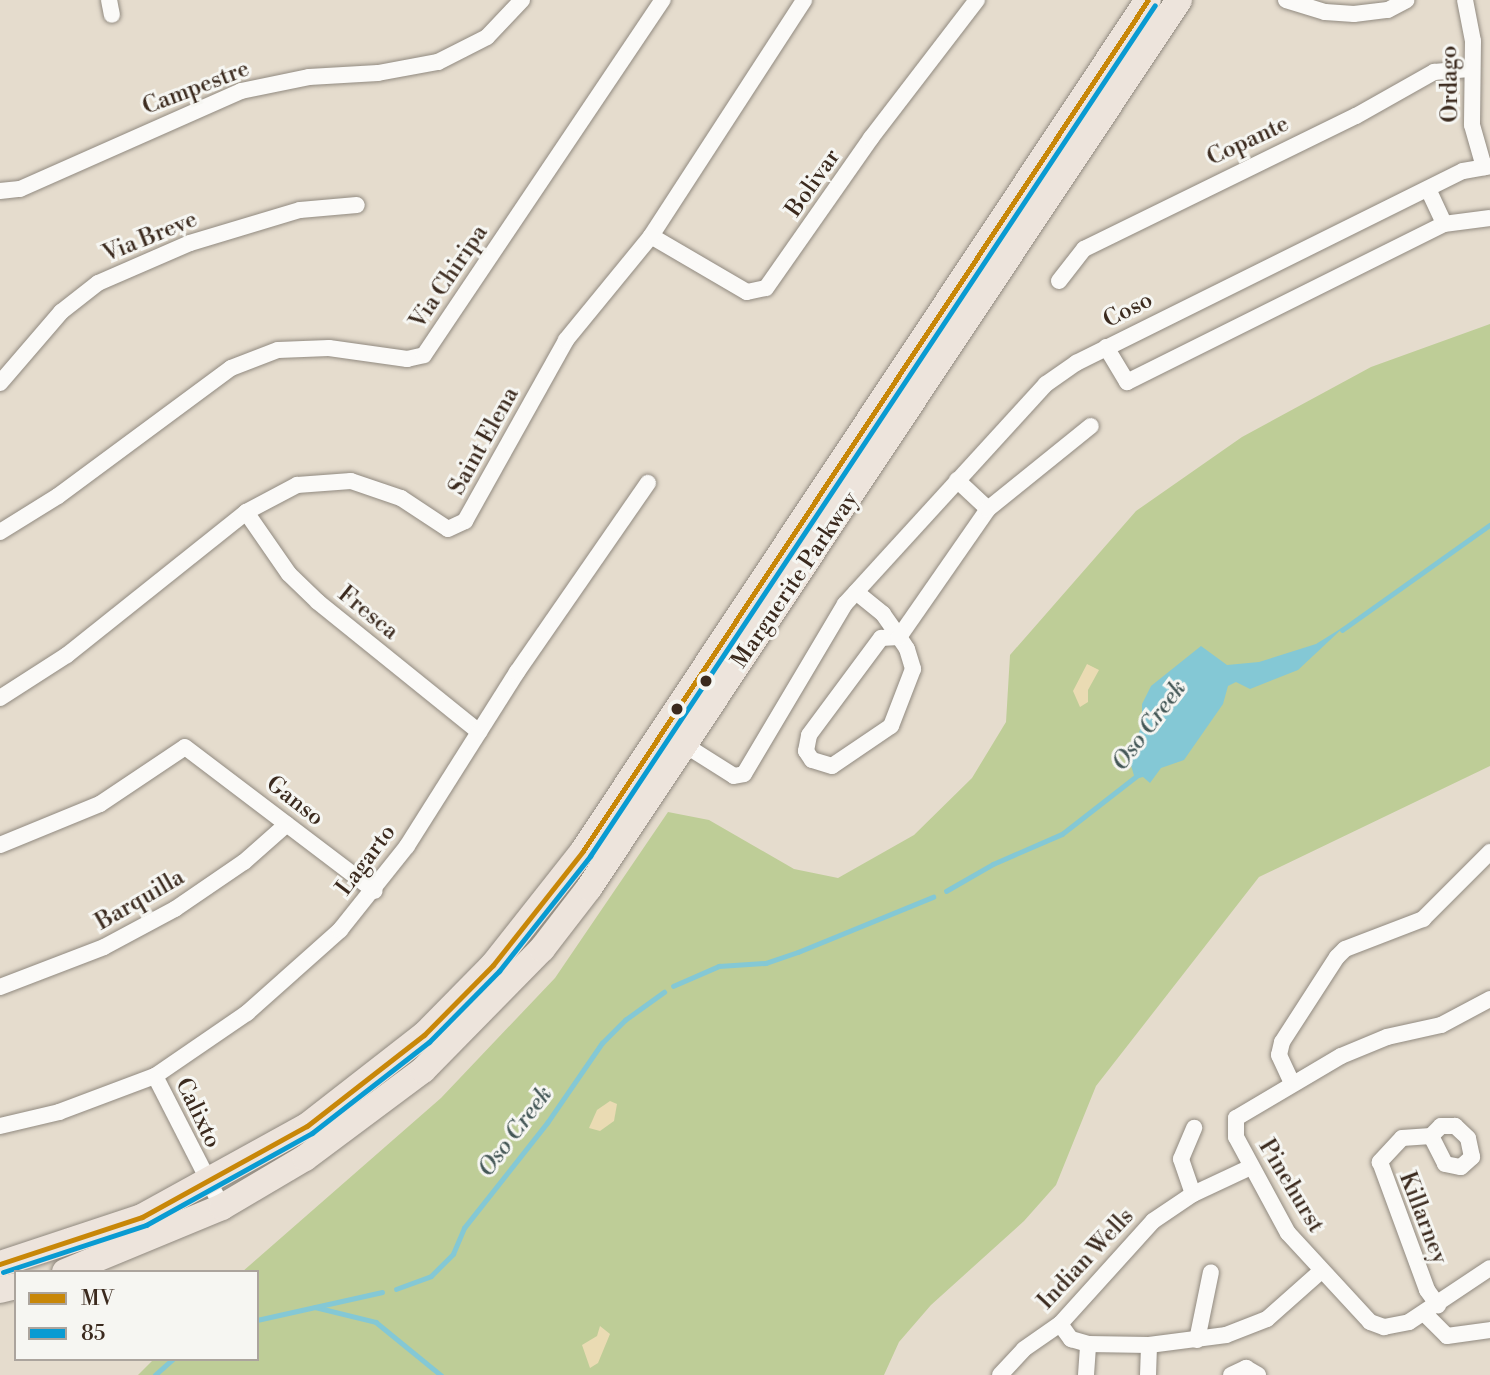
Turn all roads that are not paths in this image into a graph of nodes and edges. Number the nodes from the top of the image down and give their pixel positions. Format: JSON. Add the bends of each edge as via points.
{"nodes":[{"id":1,"x":522,"y":0,"type":"edge"},
{"id":2,"x":663,"y":0,"type":"edge"},
{"id":3,"x":804,"y":0,"type":"edge"},
{"id":4,"x":977,"y":0,"type":"edge"},
{"id":5,"x":1148,"y":0,"type":"edge"},
{"id":6,"x":1179,"y":0,"type":"edge"},
{"id":7,"x":1286,"y":0,"type":"edge"},
{"id":8,"x":1407,"y":0,"type":"edge"},
{"id":9,"x":1465,"y":0,"type":"edge"},
{"id":10,"x":1326,"y":6,"type":"edge"},
{"id":11,"x":1472,"y":69,"type":"junction"},
{"id":12,"x":1487,"y":166,"type":"edge"},
{"id":13,"x":1428,"y":189,"type":"junction"},
{"id":14,"x":0,"y":191,"type":"edge"},
{"id":15,"x":357,"y":205,"type":"dead end"},
{"id":16,"x":1490,"y":218,"type":"edge"},
{"id":17,"x":1444,"y":224,"type":"junction"},
{"id":18,"x":651,"y":236,"type":"junction"},
{"id":19,"x":1059,"y":281,"type":"dead end"},
{"id":20,"x":1106,"y":347,"type":"junction"},
{"id":21,"x":0,"y":383,"type":"edge"},
{"id":22,"x":1091,"y":426,"type":"dead end"},
{"id":23,"x":957,"y":480,"type":"junction"},
{"id":24,"x":648,"y":483,"type":"dead end"},
{"id":25,"x":988,"y":509,"type":"junction"},
{"id":26,"x":246,"y":512,"type":"junction"},
{"id":27,"x":0,"y":532,"type":"edge"},
{"id":28,"x":856,"y":592,"type":"junction"},
{"id":29,"x":899,"y":637,"type":"junction"},
{"id":30,"x":0,"y":698,"type":"edge"},
{"id":31,"x":480,"y":732,"type":"junction"},
{"id":32,"x":674,"y":738,"type":"junction"},
{"id":33,"x":287,"y":824,"type":"junction"},
{"id":34,"x":0,"y":845,"type":"edge"},
{"id":35,"x":1490,"y":852,"type":"edge"},
{"id":36,"x":376,"y":891,"type":"junction"},
{"id":37,"x":0,"y":987,"type":"edge"},
{"id":38,"x":1490,"y":999,"type":"edge"},
{"id":39,"x":155,"y":1076,"type":"junction"},
{"id":40,"x":1292,"y":1083,"type":"junction"},
{"id":41,"x":0,"y":1126,"type":"edge"},
{"id":42,"x":1194,"y":1128,"type":"dead end"},
{"id":43,"x":1431,"y":1136,"type":"dead end"},
{"id":44,"x":1251,"y":1167,"type":"junction"},
{"id":45,"x":208,"y":1182,"type":"junction"},
{"id":46,"x":1193,"y":1194,"type":"junction"},
{"id":47,"x":222,"y":1207,"type":"junction"},
{"id":48,"x":0,"y":1264,"type":"edge"},
{"id":49,"x":1490,"y":1268,"type":"edge"},
{"id":50,"x":70,"y":1270,"type":"edge"},
{"id":51,"x":1321,"y":1271,"type":"junction"},
{"id":52,"x":1210,"y":1272,"type":"dead end"},
{"id":53,"x":1432,"y":1310,"type":"junction"},
{"id":54,"x":1060,"y":1324,"type":"junction"},
{"id":55,"x":1490,"y":1329,"type":"edge"},
{"id":56,"x":1197,"y":1339,"type":"junction"},
{"id":57,"x":1088,"y":1344,"type":"junction"},
{"id":58,"x":1149,"y":1345,"type":"junction"},
{"id":59,"x":1000,"y":1375,"type":"edge"},
{"id":60,"x":1086,"y":1375,"type":"edge"},
{"id":61,"x":1147,"y":1375,"type":"edge"},
{"id":62,"x":1231,"y":1375,"type":"edge"},
{"id":63,"x":1258,"y":1375,"type":"edge"}],
"edges":[{"from":1,"to":14,"type":"street","name":"Campestre","via":[[487,37],[438,62],[377,73],[309,77],[241,91],[20,189]]},
{"from":2,"to":27,"type":"street","name":"Via Chiripa","via":[[424,355],[407,359],[329,348],[278,350],[231,368],[58,496]]},
{"from":3,"to":18,"type":"street","name":"Saint Elena"},
{"from":4,"to":18,"type":"street","name":"Bolivar","via":[[871,138],[766,288],[747,292]]},
{"from":5,"to":32,"type":"main road","name":"Marguerite Parkway"},
{"from":6,"to":32,"type":"main road","name":"Marguerite Parkway"},
{"from":7,"to":10,"type":"street"},
{"from":8,"to":10,"type":"street","via":[[1388,10]]},
{"from":9,"to":11,"type":"street","name":"Ordago","via":[[1473,41]]},
{"from":11,"to":12,"type":"street","name":"Ordago","via":[[1472,125]]},
{"from":11,"to":19,"type":"street","name":"Copante","via":[[1434,72],[1356,116],[1084,248]]},
{"from":12,"to":13,"type":"street","name":"Coso"},
{"from":13,"to":17,"type":"street"},
{"from":13,"to":20,"type":"street","name":"Coso"},
{"from":15,"to":21,"type":"street","name":"Via Breve","via":[[300,210],[190,243],[98,283],[61,312]]},
{"from":16,"to":17,"type":"street"},
{"from":17,"to":20,"type":"street","via":[[1127,382]]},
{"from":18,"to":26,"type":"street","name":"Saint Elena","via":[[566,340],[465,521],[448,529],[401,498],[351,481],[296,485]]},
{"from":20,"to":23,"type":"street","name":"Coso","via":[[1046,384]]},
{"from":22,"to":25,"type":"street"},
{"from":23,"to":25,"type":"street"},
{"from":23,"to":28,"type":"street","name":"Coso"},
{"from":24,"to":31,"type":"street","name":"Lagarto"},
{"from":25,"to":29,"type":"street"},
{"from":26,"to":30,"type":"street","name":"Saint Elena","via":[[67,655]]},
{"from":26,"to":31,"type":"street","name":"Fresca","via":[[289,574],[318,602]]},
{"from":28,"to":29,"type":"street","via":[[883,614]]},
{"from":28,"to":32,"type":"street","name":"Coso","via":[[807,662],[744,774],[734,776]]},
{"from":29,"to":29,"type":"street","via":[[913,669],[891,726],[832,766],[812,760],[806,751],[809,734],[881,638]]},
{"from":31,"to":36,"type":"street","name":"Lagarto"},
{"from":32,"to":45,"type":"main road","name":"Marguerite Parkway","via":[[533,919],[424,1035],[307,1126]]},
{"from":32,"to":47,"type":"main road","name":"Marguerite Parkway","via":[[589,888],[483,1013],[423,1070],[360,1120]]},
{"from":33,"to":34,"type":"street","name":"Ganso","via":[[185,747],[100,804]]},
{"from":33,"to":36,"type":"street","name":"Ganso"},
{"from":33,"to":37,"type":"street","name":"Barquilla","via":[[244,862],[174,909],[104,947]]},
{"from":35,"to":40,"type":"street","via":[[1423,919],[1345,949],[1337,957],[1282,1042],[1279,1055]]},
{"from":36,"to":39,"type":"street","name":"Lagarto","via":[[308,962],[247,1013]]},
{"from":38,"to":40,"type":"street","via":[[1441,1025],[1366,1044]]},
{"from":39,"to":41,"type":"street","name":"Lagarto","via":[[59,1112]]},
{"from":39,"to":45,"type":"street","name":"Calixto"},
{"from":40,"to":44,"type":"street","name":"Pinehurst","via":[[1236,1118],[1236,1137]]},
{"from":42,"to":46,"type":"street","via":[[1181,1159]]},
{"from":43,"to":53,"type":"street","name":"Killarney","via":[[1402,1138],[1380,1162]]},
{"from":44,"to":46,"type":"street","name":"Indian Wells"},
{"from":44,"to":51,"type":"street","name":"Pinehurst","via":[[1289,1233]]},
{"from":45,"to":47,"type":"street","name":"Calixto"},
{"from":45,"to":48,"type":"main road","name":"Marguerite Parkway","via":[[142,1216]]},
{"from":46,"to":54,"type":"street","name":"Indian Wells","via":[[1128,1244]]},
{"from":47,"to":50,"type":"main road","name":"Marguerite Parkway"},
{"from":49,"to":53,"type":"street","name":"Pinehurst"},
{"from":51,"to":53,"type":"street","name":"Pinehurst","via":[[1370,1322],[1396,1327]]},
{"from":51,"to":56,"type":"street","via":[[1267,1319],[1226,1335]]},
{"from":52,"to":56,"type":"street"},
{"from":53,"to":55,"type":"street","via":[[1447,1336]]},
{"from":54,"to":57,"type":"street","via":[[1071,1339]]},
{"from":54,"to":59,"type":"street","name":"Indian Wells","via":[[1024,1349]]},
{"from":56,"to":58,"type":"street"},
{"from":57,"to":58,"type":"street"},
{"from":57,"to":60,"type":"street"},
{"from":58,"to":61,"type":"street"},
{"from":62,"to":63,"type":"street","via":[[1246,1368]]}]}
